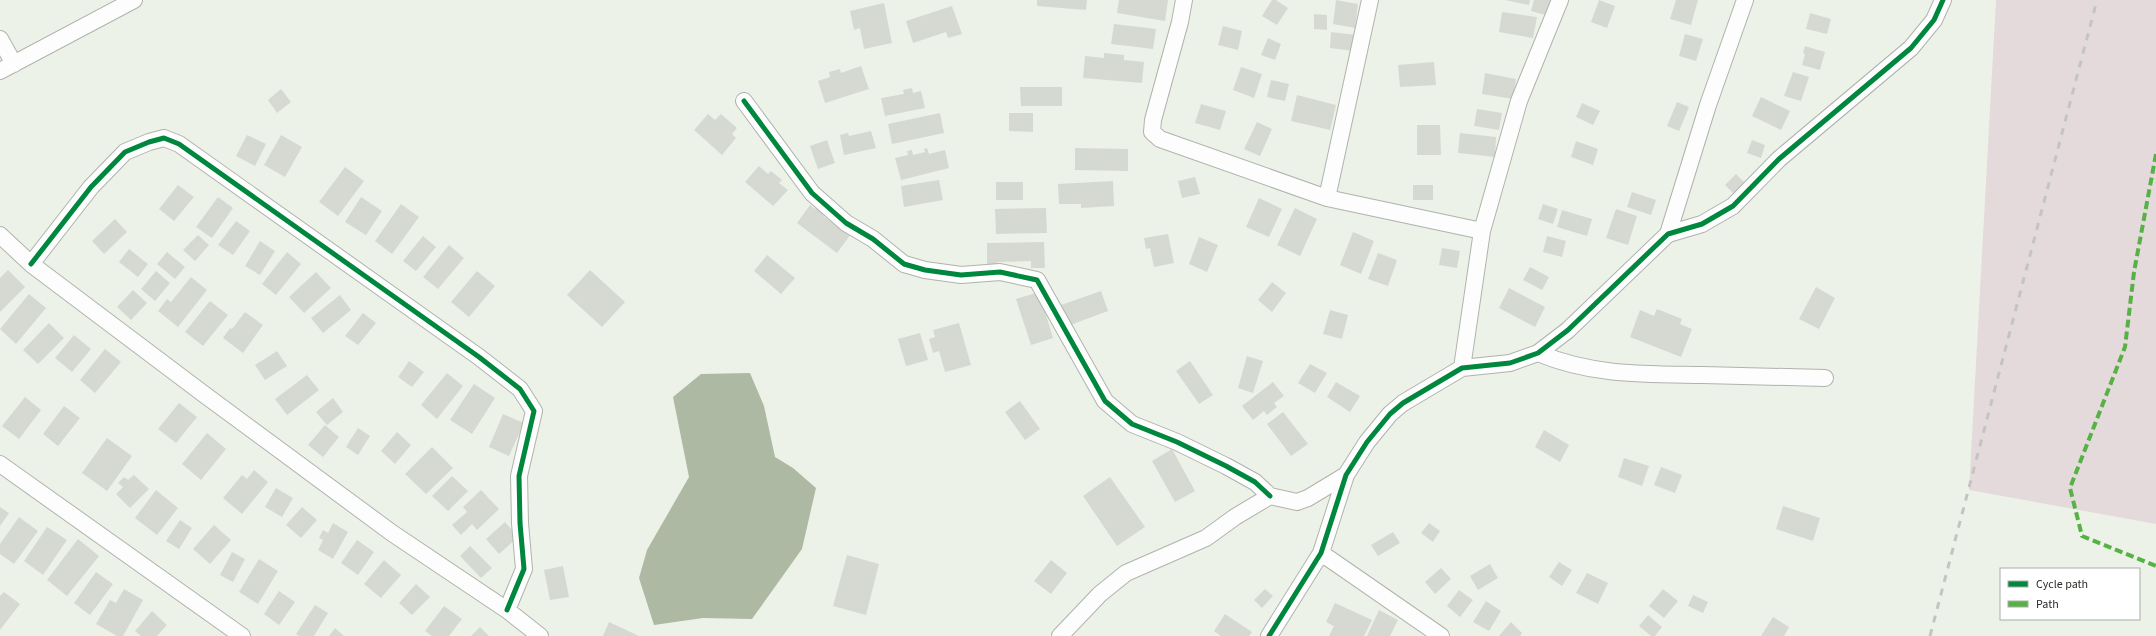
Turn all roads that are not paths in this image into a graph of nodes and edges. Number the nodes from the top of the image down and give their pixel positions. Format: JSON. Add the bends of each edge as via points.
{"nodes":[{"id":1,"x":134,"y":0,"type":"edge"},
{"id":2,"x":1184,"y":0,"type":"edge"},
{"id":3,"x":1370,"y":0,"type":"edge"},
{"id":4,"x":1560,"y":0,"type":"edge"},
{"id":5,"x":1745,"y":0,"type":"edge"},
{"id":6,"x":1943,"y":0,"type":"edge"},
{"id":7,"x":0,"y":39,"type":"edge"},
{"id":8,"x":7,"y":68,"type":"edge"},
{"id":9,"x":744,"y":101,"type":"dead end"},
{"id":10,"x":1327,"y":198,"type":"junction"},
{"id":11,"x":1482,"y":231,"type":"junction"},
{"id":12,"x":1668,"y":234,"type":"junction"},
{"id":13,"x":0,"y":235,"type":"edge"},
{"id":14,"x":31,"y":264,"type":"junction"},
{"id":15,"x":1538,"y":353,"type":"junction"},
{"id":16,"x":1462,"y":368,"type":"junction"},
{"id":17,"x":1826,"y":378,"type":"dead end"},
{"id":18,"x":0,"y":464,"type":"edge"},
{"id":19,"x":1346,"y":475,"type":"junction"},
{"id":20,"x":1270,"y":496,"type":"junction"},
{"id":21,"x":1321,"y":553,"type":"junction"},
{"id":22,"x":507,"y":610,"type":"junction"},
{"id":23,"x":242,"y":636,"type":"edge"},
{"id":24,"x":540,"y":636,"type":"edge"},
{"id":25,"x":1060,"y":636,"type":"edge"},
{"id":26,"x":1269,"y":636,"type":"edge"},
{"id":27,"x":1441,"y":636,"type":"edge"}],
"edges":[{"from":1,"to":8,"type":"street"},
{"from":2,"to":10,"type":"street","via":[[1152,132],[1160,139]]},
{"from":3,"to":10,"type":"street"},
{"from":4,"to":11,"type":"street","via":[[1519,101]]},
{"from":5,"to":12,"type":"street","via":[[1708,105]]},
{"from":6,"to":12,"type":"street","via":[[1934,20],[1912,48],[1779,159],[1733,206],[1702,224]]},
{"from":7,"to":8,"type":"street"},
{"from":9,"to":20,"type":"street","via":[[812,193],[846,223],[873,239],[904,264],[961,275],[1000,272],[1037,280],[1105,401],[1132,424],[1177,442],[1238,472],[1256,482]]},
{"from":10,"to":11,"type":"street"},
{"from":11,"to":16,"type":"street"},
{"from":12,"to":15,"type":"street","via":[[1568,330]]},
{"from":13,"to":14,"type":"street"},
{"from":14,"to":22,"type":"street","via":[[392,533]]},
{"from":14,"to":22,"type":"street","via":[[91,187],[125,152],[164,138],[179,144],[479,357],[520,389],[534,411],[519,476],[524,569]]},
{"from":15,"to":16,"type":"street","via":[[1510,363]]},
{"from":15,"to":17,"type":"street","via":[[1563,364],[1590,370],[1632,374]]},
{"from":16,"to":19,"type":"street","via":[[1403,403],[1390,414],[1367,442]]},
{"from":18,"to":23,"type":"street"},
{"from":19,"to":20,"type":"street","via":[[1297,502]]},
{"from":19,"to":21,"type":"street"},
{"from":20,"to":25,"type":"street","via":[[1234,516],[1206,538],[1126,573],[1100,594]]},
{"from":21,"to":26,"type":"street"},
{"from":21,"to":27,"type":"street"},
{"from":22,"to":24,"type":"street"}]}
